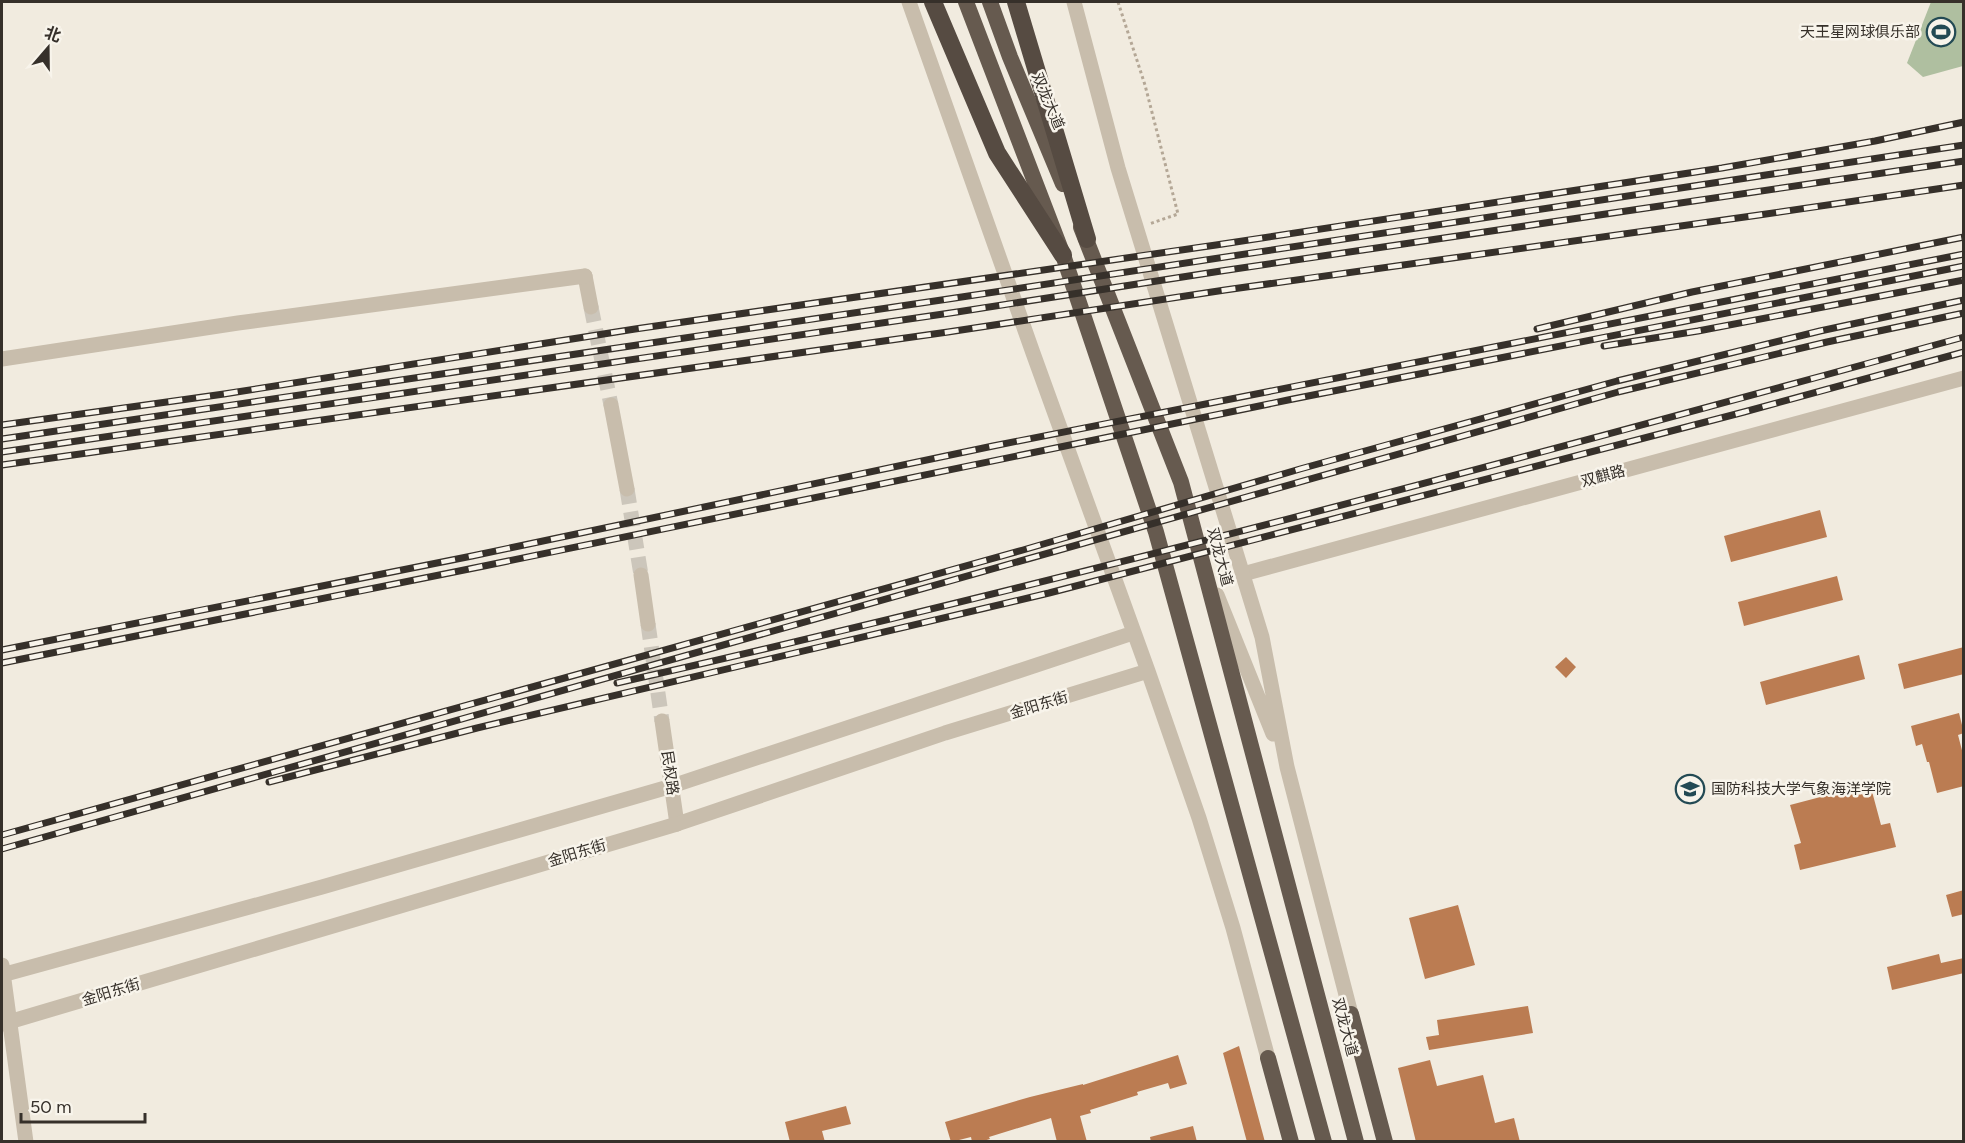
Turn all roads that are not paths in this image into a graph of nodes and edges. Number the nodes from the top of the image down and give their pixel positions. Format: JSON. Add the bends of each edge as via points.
{"nodes":[{"id":1,"x":909,"y":2,"type":"edge"},
{"id":2,"x":933,"y":2,"type":"edge"},
{"id":3,"x":966,"y":2,"type":"edge"},
{"id":4,"x":990,"y":2,"type":"edge"},
{"id":5,"x":1017,"y":2,"type":"edge"},
{"id":6,"x":1074,"y":2,"type":"edge"},
{"id":7,"x":1086,"y":239,"type":"junction"},
{"id":8,"x":1063,"y":255,"type":"junction"},
{"id":9,"x":591,"y":307,"type":"tunnel mouth"},
{"id":10,"x":2,"y":359,"type":"edge"},
{"id":11,"x":1964,"y":378,"type":"edge"},
{"id":12,"x":611,"y":405,"type":"tunnel mouth"},
{"id":13,"x":627,"y":489,"type":"tunnel mouth"},
{"id":14,"x":1200,"y":555,"type":"junction"},
{"id":15,"x":1243,"y":574,"type":"junction"},
{"id":16,"x":641,"y":575,"type":"tunnel mouth"},
{"id":17,"x":648,"y":624,"type":"tunnel mouth"},
{"id":18,"x":1133,"y":633,"type":"junction"},
{"id":19,"x":1148,"y":671,"type":"junction"},
{"id":20,"x":662,"y":721,"type":"tunnel mouth"},
{"id":21,"x":1287,"y":767,"type":"junction"},
{"id":22,"x":672,"y":786,"type":"junction"},
{"id":23,"x":677,"y":824,"type":"junction"},
{"id":24,"x":2,"y":972,"type":"edge"},
{"id":25,"x":1351,"y":1014,"type":"joint"},
{"id":26,"x":5,"y":1023,"type":"edge"},
{"id":27,"x":1268,"y":1058,"type":"joint"},
{"id":28,"x":26,"y":1142,"type":"edge"},
{"id":29,"x":1292,"y":1142,"type":"edge"},
{"id":30,"x":1324,"y":1142,"type":"edge"},
{"id":31,"x":1356,"y":1142,"type":"edge"},
{"id":32,"x":1385,"y":1142,"type":"edge"}],
"edges":[{"from":1,"to":18,"type":"street"},
{"from":2,"to":8,"type":"highway","via":[[997,153]]},
{"from":3,"to":8,"type":"highway"},
{"from":4,"to":7,"type":"highway","name":"双龙大道"},
{"from":5,"to":7,"type":"highway"},
{"from":6,"to":15,"type":"street","via":[[1118,168]]},
{"from":7,"to":14,"type":"highway","name":"双龙大道","via":[[1181,482]]},
{"from":8,"to":30,"type":"highway","via":[[1156,532]]},
{"from":9,"to":10,"type":"street","via":[[585,276]]},
{"from":11,"to":15,"type":"street","name":"双麒路"},
{"from":12,"to":13,"type":"street"},
{"from":14,"to":21,"type":"street"},
{"from":14,"to":31,"type":"highway","name":"双龙大道"},
{"from":15,"to":21,"type":"street","via":[[1262,637]]},
{"from":16,"to":17,"type":"street"},
{"from":18,"to":19,"type":"street"},
{"from":18,"to":22,"type":"street"},
{"from":19,"to":23,"type":"street","name":"金阳东街"},
{"from":19,"to":27,"type":"street","via":[[1233,928]]},
{"from":20,"to":22,"type":"street","name":"民权路"},
{"from":21,"to":25,"type":"street"},
{"from":22,"to":23,"type":"street","name":"民权路"},
{"from":22,"to":24,"type":"street","via":[[333,884]]},
{"from":23,"to":26,"type":"street","name":"金阳东街"},
{"from":24,"to":26,"type":"street"},
{"from":25,"to":32,"type":"highway","name":"双龙大道"},
{"from":26,"to":28,"type":"street"},
{"from":27,"to":29,"type":"highway"}]}
